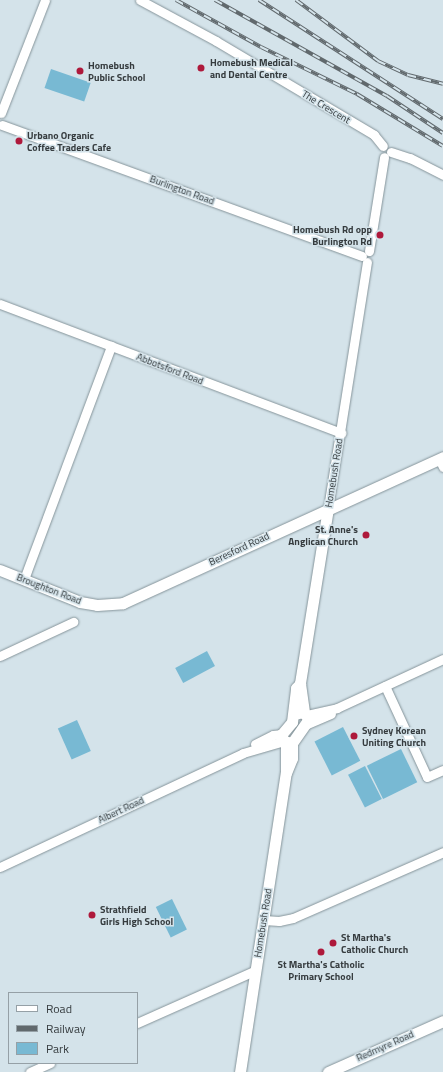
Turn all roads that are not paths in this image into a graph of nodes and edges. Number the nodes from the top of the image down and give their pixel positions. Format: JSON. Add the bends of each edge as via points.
{"nodes":[{"id":1,"x":45,"y":0,"type":"edge"},
{"id":2,"x":140,"y":0,"type":"edge"},
{"id":3,"x":1,"y":113,"type":"edge"},
{"id":4,"x":1,"y":126,"type":"edge"},
{"id":5,"x":383,"y":146,"type":"joint"},
{"id":6,"x":388,"y":155,"type":"junction"},
{"id":7,"x":443,"y":174,"type":"edge"},
{"id":8,"x":366,"y":256,"type":"junction"},
{"id":9,"x":0,"y":304,"type":"edge"},
{"id":10,"x":111,"y":346,"type":"junction"},
{"id":11,"x":341,"y":433,"type":"junction"},
{"id":12,"x":442,"y":461,"type":"edge"},
{"id":13,"x":328,"y":508,"type":"junction"},
{"id":14,"x":0,"y":570,"type":"edge"},
{"id":15,"x":24,"y":579,"type":"junction"},
{"id":16,"x":123,"y":603,"type":"joint"},
{"id":17,"x":73,"y":622,"type":"dead end"},
{"id":18,"x":0,"y":656,"type":"edge"},
{"id":19,"x":443,"y":659,"type":"edge"},
{"id":20,"x":385,"y":686,"type":"junction"},
{"id":21,"x":303,"y":716,"type":"junction"},
{"id":22,"x":286,"y":740,"type":"junction"},
{"id":23,"x":443,"y":770,"type":"edge"},
{"id":24,"x":443,"y":852,"type":"edge"},
{"id":25,"x":0,"y":867,"type":"edge"},
{"id":26,"x":264,"y":920,"type":"junction"},
{"id":27,"x":256,"y":970,"type":"junction"},
{"id":28,"x":443,"y":1021,"type":"edge"},
{"id":29,"x":138,"y":1023,"type":"edge"},
{"id":30,"x":48,"y":1064,"type":"edge"},
{"id":31,"x":241,"y":1071,"type":"edge"},
{"id":32,"x":30,"y":1072,"type":"edge"},
{"id":33,"x":328,"y":1072,"type":"edge"}],
"edges":[{"from":1,"to":3,"type":"street"},
{"from":2,"to":5,"type":"street","name":"The Crescent","via":[[210,37],[374,135]]},
{"from":3,"to":4,"type":"street","via":[[5,118]]},
{"from":4,"to":8,"type":"street","name":"Burlington Road"},
{"from":5,"to":6,"type":"street","name":"Homebush Road","via":[[379,152]]},
{"from":6,"to":7,"type":"street","via":[[410,158]]},
{"from":6,"to":8,"type":"street","name":"Homebush Road"},
{"from":8,"to":11,"type":"street","name":"Homebush Road"},
{"from":9,"to":10,"type":"street","name":"Abbotsford Road"},
{"from":10,"to":11,"type":"street","name":"Abbotsford Road"},
{"from":10,"to":15,"type":"street"},
{"from":11,"to":13,"type":"street","name":"Homebush Road"},
{"from":12,"to":13,"type":"main road","name":"Beresford Road"},
{"from":13,"to":16,"type":"main road","name":"Beresford Road"},
{"from":13,"to":21,"type":"main road","name":"Homebush Road","via":[[300,683],[296,688]]},
{"from":14,"to":15,"type":"main road","name":"Broughton Road"},
{"from":15,"to":16,"type":"main road","name":"Broughton Road","via":[[80,602],[98,605]]},
{"from":17,"to":18,"type":"street"},
{"from":19,"to":20,"type":"street"},
{"from":20,"to":21,"type":"street","via":[[337,708],[335,713]]},
{"from":20,"to":23,"type":"street","via":[[427,777]]},
{"from":21,"to":22,"type":"main road"},
{"from":21,"to":22,"type":"main road","name":"Homebush Road","via":[[290,725]]},
{"from":22,"to":25,"type":"street","name":"Albert Road","via":[[273,735],[243,754]]},
{"from":22,"to":26,"type":"main road","name":"Homebush Road","via":[[292,758],[286,773]]},
{"from":24,"to":26,"type":"street","via":[[293,918],[279,921]]},
{"from":26,"to":27,"type":"main road","name":"Homebush Road"},
{"from":27,"to":29,"type":"street"},
{"from":27,"to":31,"type":"main road","name":"Homebush Road"},
{"from":28,"to":33,"type":"main road","name":"Redmyre Road"},
{"from":30,"to":32,"type":"street"}]}
